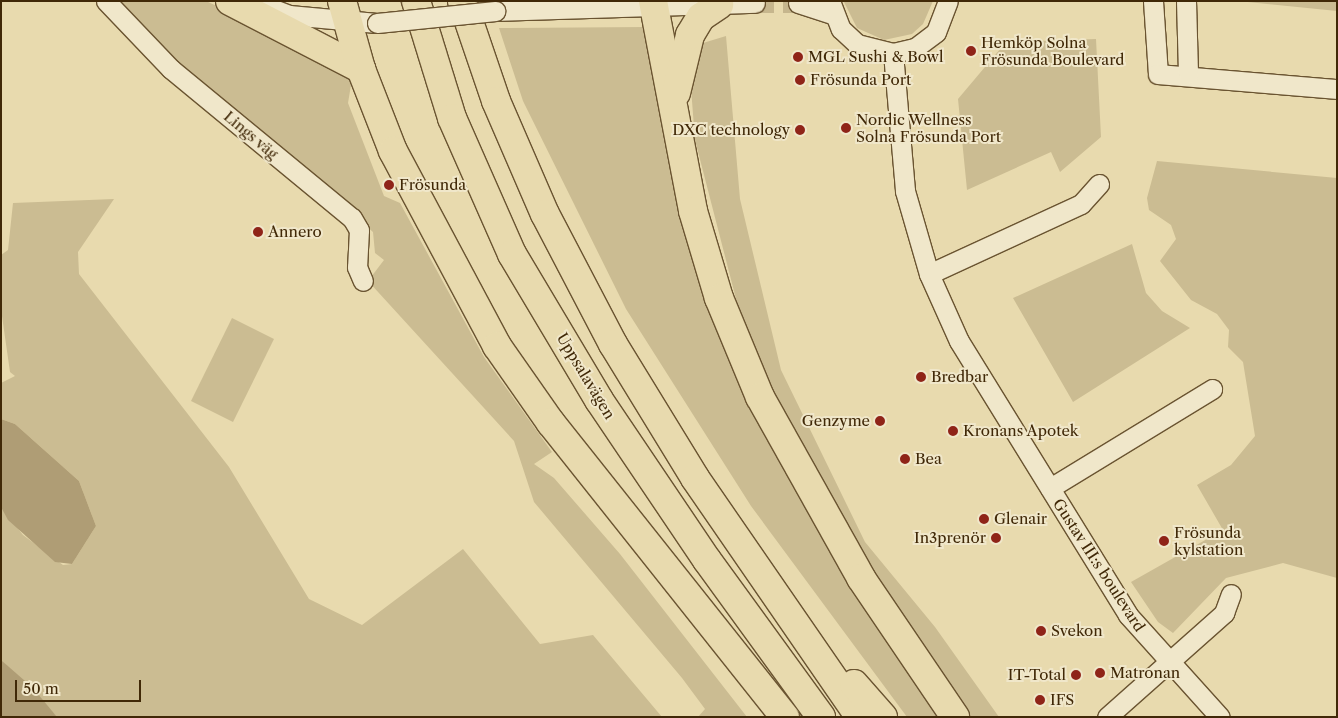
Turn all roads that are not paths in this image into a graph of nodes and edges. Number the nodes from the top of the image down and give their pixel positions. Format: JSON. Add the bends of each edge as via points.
{"nodes":[{"id":1,"x":106,"y":1,"type":"edge"},
{"id":2,"x":230,"y":1,"type":"edge"},
{"id":3,"x":254,"y":1,"type":"edge"},
{"id":4,"x":416,"y":1,"type":"edge"},
{"id":5,"x":462,"y":1,"type":"edge"},
{"id":6,"x":948,"y":1,"type":"edge"},
{"id":7,"x":1153,"y":1,"type":"edge"},
{"id":8,"x":1186,"y":1,"type":"edge"},
{"id":9,"x":653,"y":3,"type":"edge"},
{"id":10,"x":798,"y":3,"type":"dead end"},
{"id":11,"x":755,"y":4,"type":"dead end"},
{"id":12,"x":718,"y":5,"type":"junction"},
{"id":13,"x":832,"y":8,"type":"edge"},
{"id":14,"x":344,"y":11,"type":"edge"},
{"id":15,"x":893,"y":53,"type":"junction"},
{"id":16,"x":361,"y":69,"type":"junction"},
{"id":17,"x":1188,"y":74,"type":"junction"},
{"id":18,"x":1337,"y":89,"type":"edge"},
{"id":19,"x":674,"y":122,"type":"junction"},
{"id":20,"x":1099,"y":184,"type":"dead end"},
{"id":21,"x":930,"y":274,"type":"junction"},
{"id":22,"x":363,"y":281,"type":"dead end"},
{"id":23,"x":1212,"y":389,"type":"dead end"},
{"id":24,"x":1050,"y":488,"type":"junction"},
{"id":25,"x":770,"y":589,"type":"junction"},
{"id":26,"x":1231,"y":594,"type":"dead end"},
{"id":27,"x":1169,"y":665,"type":"junction"},
{"id":28,"x":785,"y":717,"type":"edge"},
{"id":29,"x":821,"y":717,"type":"edge"},
{"id":30,"x":860,"y":717,"type":"edge"},
{"id":31,"x":883,"y":717,"type":"edge"},
{"id":32,"x":955,"y":717,"type":"edge"},
{"id":33,"x":1107,"y":717,"type":"edge"},
{"id":34,"x":1220,"y":717,"type":"edge"}],
"edges":[{"from":1,"to":22,"type":"street","name":"Lings väg","via":[[170,69],[352,218],[359,230],[357,267]]},
{"from":2,"to":16,"type":"highway"},
{"from":3,"to":14,"type":"street","via":[[289,15]]},
{"from":4,"to":29,"type":"highway","name":"Uppsalavägen","via":[[452,118],[512,254],[599,400],[707,560]]},
{"from":5,"to":25,"type":"highway","via":[[496,101],[572,266],[613,344],[695,478]]},
{"from":6,"to":15,"type":"street","via":[[936,32],[915,48]]},
{"from":7,"to":17,"type":"street","via":[[1158,74]]},
{"from":8,"to":17,"type":"street"},
{"from":9,"to":12,"type":"street"},
{"from":9,"to":14,"type":"street","bridge":true,"via":[[495,11],[377,22]]},
{"from":9,"to":19,"type":"highway"},
{"from":10,"to":13,"type":"street"},
{"from":11,"to":12,"type":"street"},
{"from":12,"to":19,"type":"highway","via":[[701,17],[684,51]]},
{"from":13,"to":15,"type":"street","via":[[857,44]]},
{"from":14,"to":16,"type":"highway"},
{"from":15,"to":21,"type":"street","name":"Gustav III:s boulevard","via":[[904,191]]},
{"from":16,"to":28,"type":"highway","via":[[393,151],[497,346],[551,423]]},
{"from":17,"to":18,"type":"street"},
{"from":19,"to":32,"type":"highway","via":[[693,211],[716,290],[760,397],[861,578]]},
{"from":20,"to":21,"type":"street","via":[[1081,204]]},
{"from":21,"to":24,"type":"street","name":"Gustav III:s boulevard","via":[[959,341]]},
{"from":23,"to":24,"type":"street","name":"Gustav III:s boulevard"},
{"from":24,"to":27,"type":"street","name":"Gustav III:s boulevard","via":[[1128,615]]},
{"from":25,"to":30,"type":"highway"},
{"from":25,"to":31,"type":"highway"},
{"from":26,"to":27,"type":"street","via":[[1224,613]]},
{"from":27,"to":33,"type":"street"},
{"from":27,"to":34,"type":"street","name":"Gustav III:s boulevard"}]}
